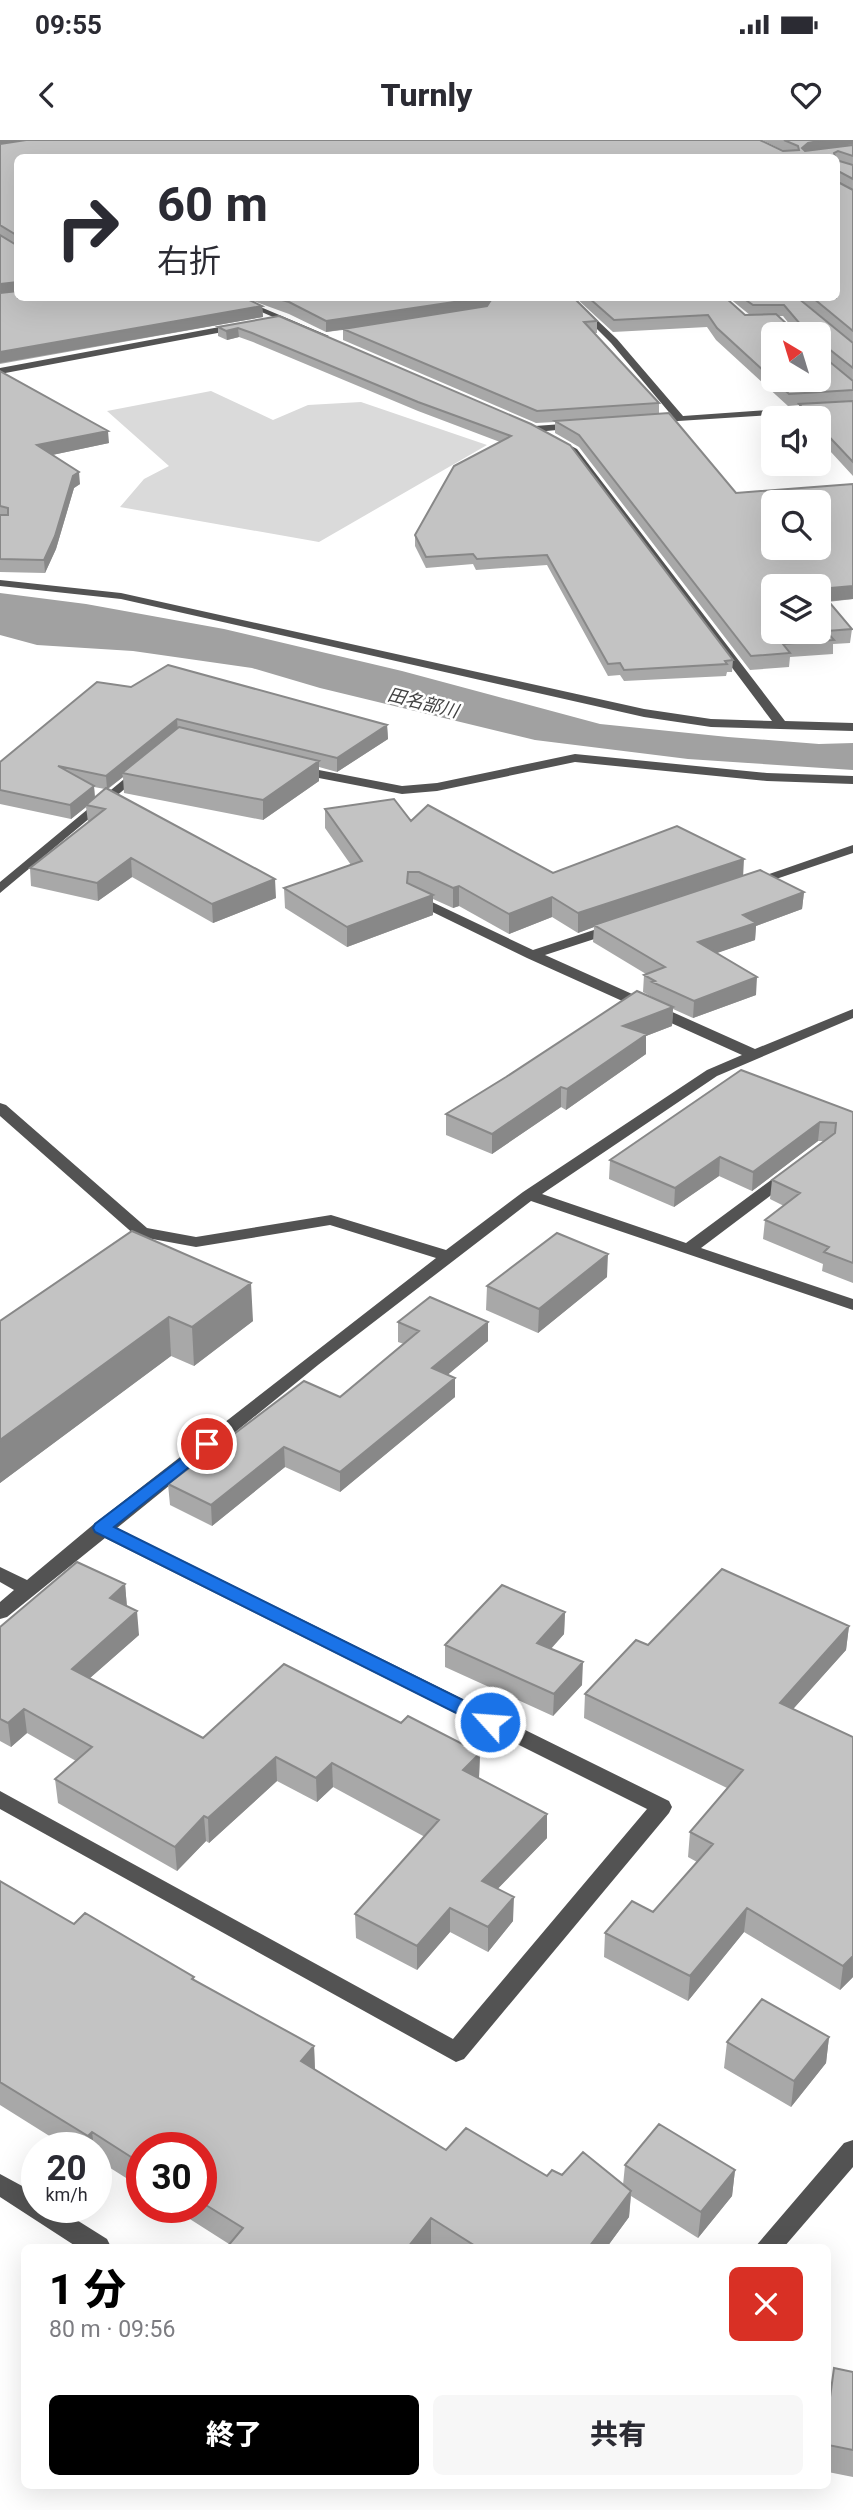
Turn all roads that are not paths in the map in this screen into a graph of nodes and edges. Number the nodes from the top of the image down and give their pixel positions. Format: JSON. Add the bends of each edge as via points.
{"nodes":[{"id":1,"x":241,"y":301,"type":"edge"},
{"id":2,"x":573,"y":301,"type":"edge"},
{"id":3,"x":285,"y":318,"type":"junction"},
{"id":4,"x":341,"y":339,"type":"edge"},
{"id":5,"x":0,"y":371,"type":"edge"},
{"id":6,"x":853,"y":408,"type":"edge"},
{"id":7,"x":681,"y":420,"type":"junction"},
{"id":8,"x":641,"y":422,"type":"edge"},
{"id":9,"x":522,"y":423,"type":"edge"},
{"id":10,"x":588,"y":425,"type":"edge"},
{"id":11,"x":535,"y":429,"type":"junction"},
{"id":12,"x":0,"y":583,"type":"edge"},
{"id":13,"x":782,"y":726,"type":"junction"},
{"id":14,"x":853,"y":727,"type":"edge"},
{"id":15,"x":157,"y":756,"type":"edge"},
{"id":16,"x":281,"y":765,"type":"edge"},
{"id":17,"x":853,"y":780,"type":"edge"},
{"id":18,"x":846,"y":851,"type":"edge"},
{"id":19,"x":853,"y":863,"type":"edge"},
{"id":20,"x":737,"y":887,"type":"edge"},
{"id":21,"x":0,"y":889,"type":"edge"},
{"id":22,"x":412,"y":897,"type":"edge"},
{"id":23,"x":634,"y":921,"type":"edge"},
{"id":24,"x":532,"y":955,"type":"junction"},
{"id":25,"x":853,"y":1013,"type":"edge"},
{"id":26,"x":755,"y":1055,"type":"junction"},
{"id":27,"x":0,"y":1108,"type":"edge"},
{"id":28,"x":805,"y":1162,"type":"edge"},
{"id":29,"x":529,"y":1195,"type":"junction"},
{"id":30,"x":687,"y":1250,"type":"junction"},
{"id":31,"x":446,"y":1256,"type":"junction"},
{"id":32,"x":853,"y":1305,"type":"edge"},
{"id":33,"x":101,"y":1528,"type":"junction"},
{"id":34,"x":0,"y":1573,"type":"edge"},
{"id":35,"x":28,"y":1590,"type":"junction"},
{"id":36,"x":0,"y":1612,"type":"edge"},
{"id":37,"x":0,"y":1799,"type":"edge"},
{"id":38,"x":853,"y":2150,"type":"edge"},
{"id":39,"x":0,"y":2184,"type":"edge"},
{"id":40,"x":93,"y":2244,"type":"edge"},
{"id":41,"x":771,"y":2244,"type":"edge"}],
"edges":[{"from":1,"to":3,"type":"street"},
{"from":2,"to":7,"type":"street"},
{"from":3,"to":4,"type":"street"},
{"from":3,"to":5,"type":"street"},
{"from":6,"to":7,"type":"street"},
{"from":7,"to":8,"type":"street"},
{"from":9,"to":11,"type":"street"},
{"from":10,"to":11,"type":"street"},
{"from":11,"to":13,"type":"street","via":[[574,451]]},
{"from":12,"to":13,"type":"street","via":[[146,601],[644,713],[710,723]]},
{"from":13,"to":14,"type":"street"},
{"from":15,"to":21,"type":"street"},
{"from":16,"to":17,"type":"street","via":[[402,790],[575,758],[767,777]]},
{"from":18,"to":19,"type":"street"},
{"from":18,"to":20,"type":"street"},
{"from":22,"to":24,"type":"street"},
{"from":23,"to":24,"type":"street"},
{"from":24,"to":26,"type":"street"},
{"from":25,"to":26,"type":"street"},
{"from":26,"to":29,"type":"street","via":[[712,1073]]},
{"from":27,"to":31,"type":"street","via":[[142,1232],[196,1242],[331,1220]]},
{"from":28,"to":30,"type":"street"},
{"from":29,"to":30,"type":"street"},
{"from":29,"to":31,"type":"street"},
{"from":30,"to":32,"type":"street"},
{"from":31,"to":33,"type":"street"},
{"from":33,"to":35,"type":"street"},
{"from":33,"to":37,"type":"street","via":[[661,1807],[456,2052]]},
{"from":34,"to":35,"type":"street"},
{"from":35,"to":36,"type":"street"},
{"from":38,"to":41,"type":"street"},
{"from":39,"to":40,"type":"street"}]}
